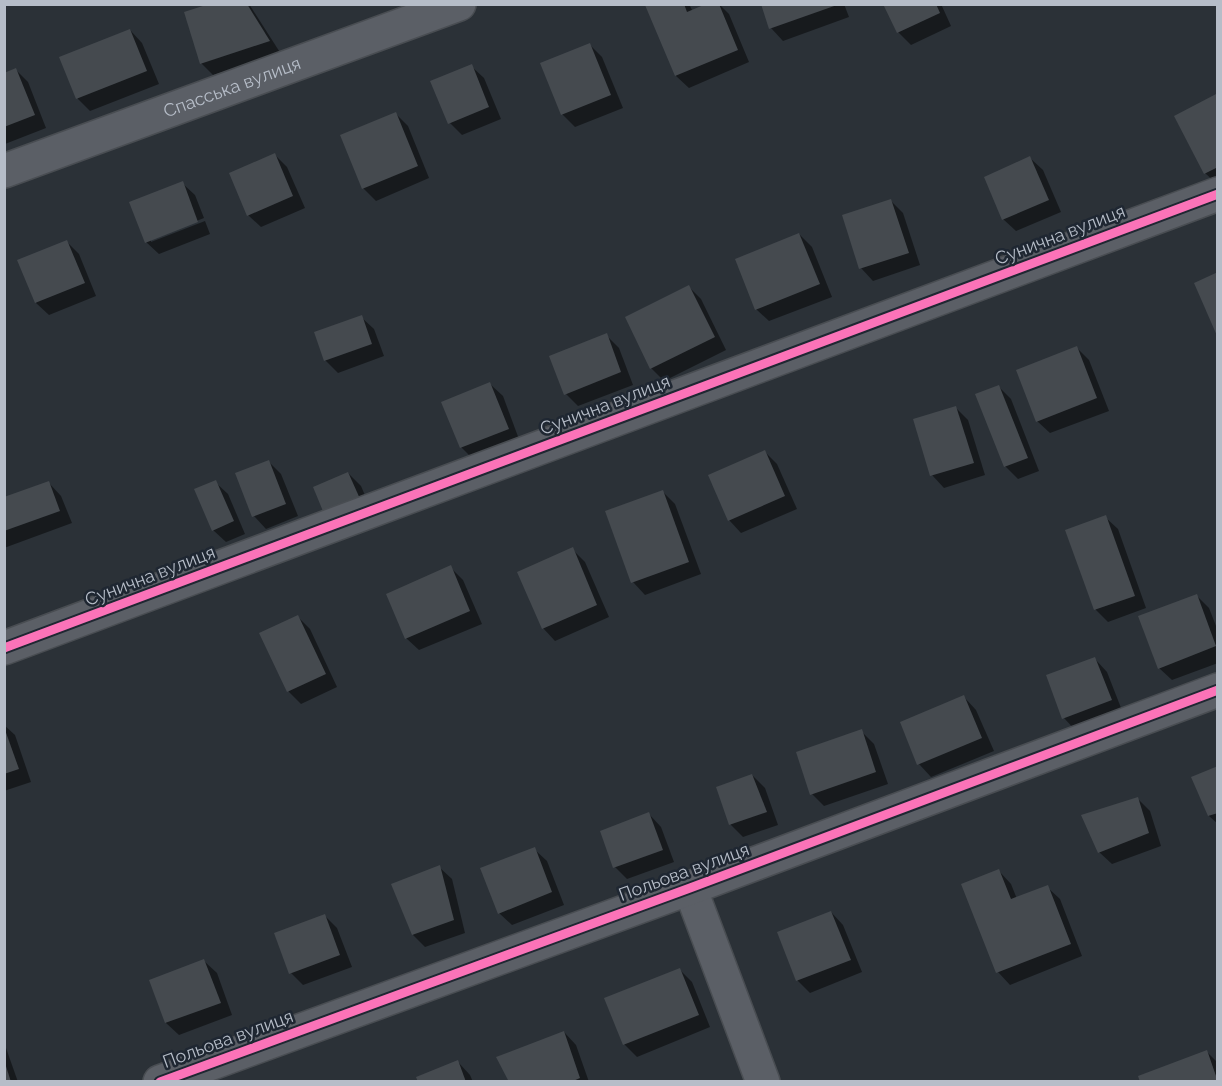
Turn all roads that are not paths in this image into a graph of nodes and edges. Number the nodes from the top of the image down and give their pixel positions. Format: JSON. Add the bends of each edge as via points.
{"nodes":[{"id":1,"x":459,"y":4,"type":"edge"},
{"id":2,"x":4,"y":171,"type":"edge"},
{"id":3,"x":1218,"y":194,"type":"edge"},
{"id":4,"x":4,"y":648,"type":"edge"},
{"id":5,"x":1218,"y":690,"type":"edge"},
{"id":6,"x":690,"y":888,"type":"junction"},
{"id":7,"x":160,"y":1082,"type":"edge"},
{"id":8,"x":763,"y":1082,"type":"edge"}],
"edges":[{"from":1,"to":2,"type":"street","name":"Спасська вулиця"},
{"from":3,"to":4,"type":"street","name":"Сунична вулиця"},
{"from":5,"to":6,"type":"street","name":"Польова вулиця"},
{"from":6,"to":7,"type":"street","name":"Польова вулиця"},
{"from":6,"to":8,"type":"street"}]}
